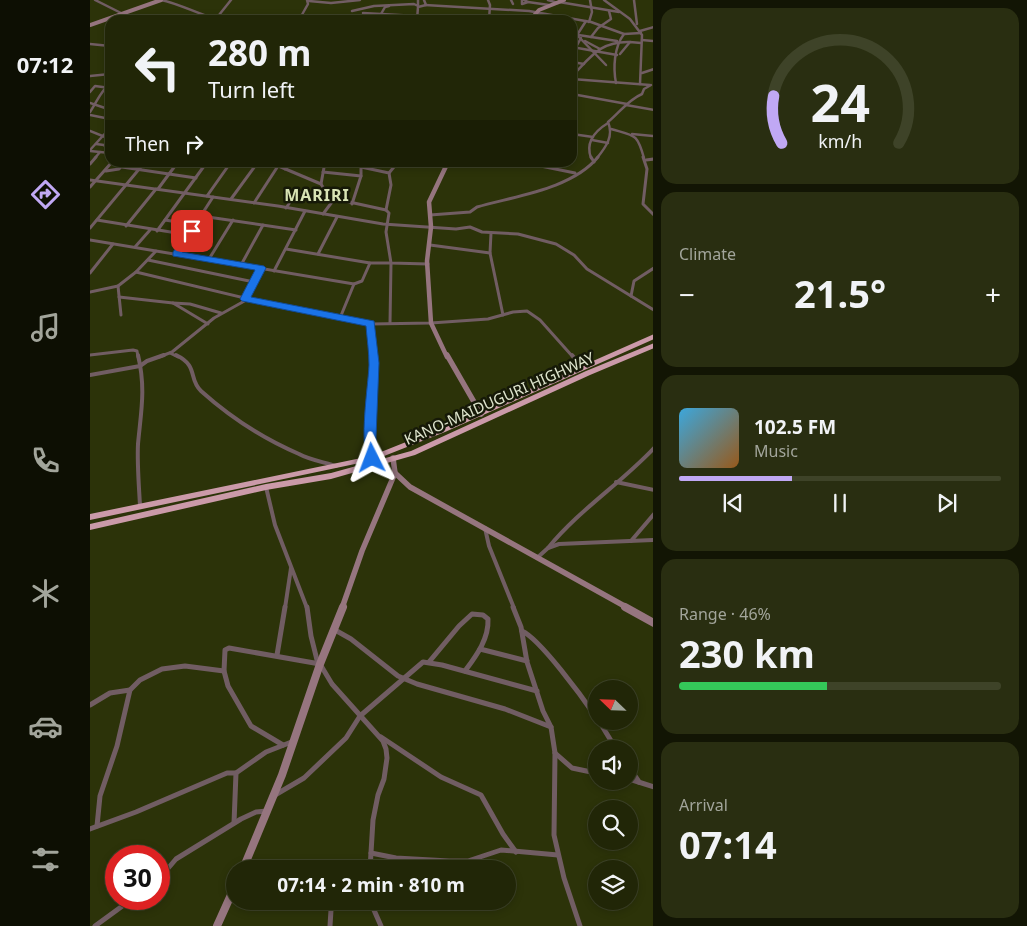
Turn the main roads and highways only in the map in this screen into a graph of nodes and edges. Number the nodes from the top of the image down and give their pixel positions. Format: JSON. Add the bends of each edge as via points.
{"nodes":[{"id":1,"x":653,"y":336,"type":"edge"},
{"id":2,"x":653,"y":345,"type":"edge"},
{"id":3,"x":90,"y":517,"type":"edge"},
{"id":4,"x":90,"y":527,"type":"edge"}],
"edges":[{"from":1,"to":3,"type":"highway","name":"KANO-MAIDUGURI HIGHWAY","via":[[481,414],[372,458]]},
{"from":2,"to":4,"type":"highway","name":"KANO-MAIDUGURI HIGHWAY","via":[[435,444],[393,458],[330,476],[266,487]]}]}
